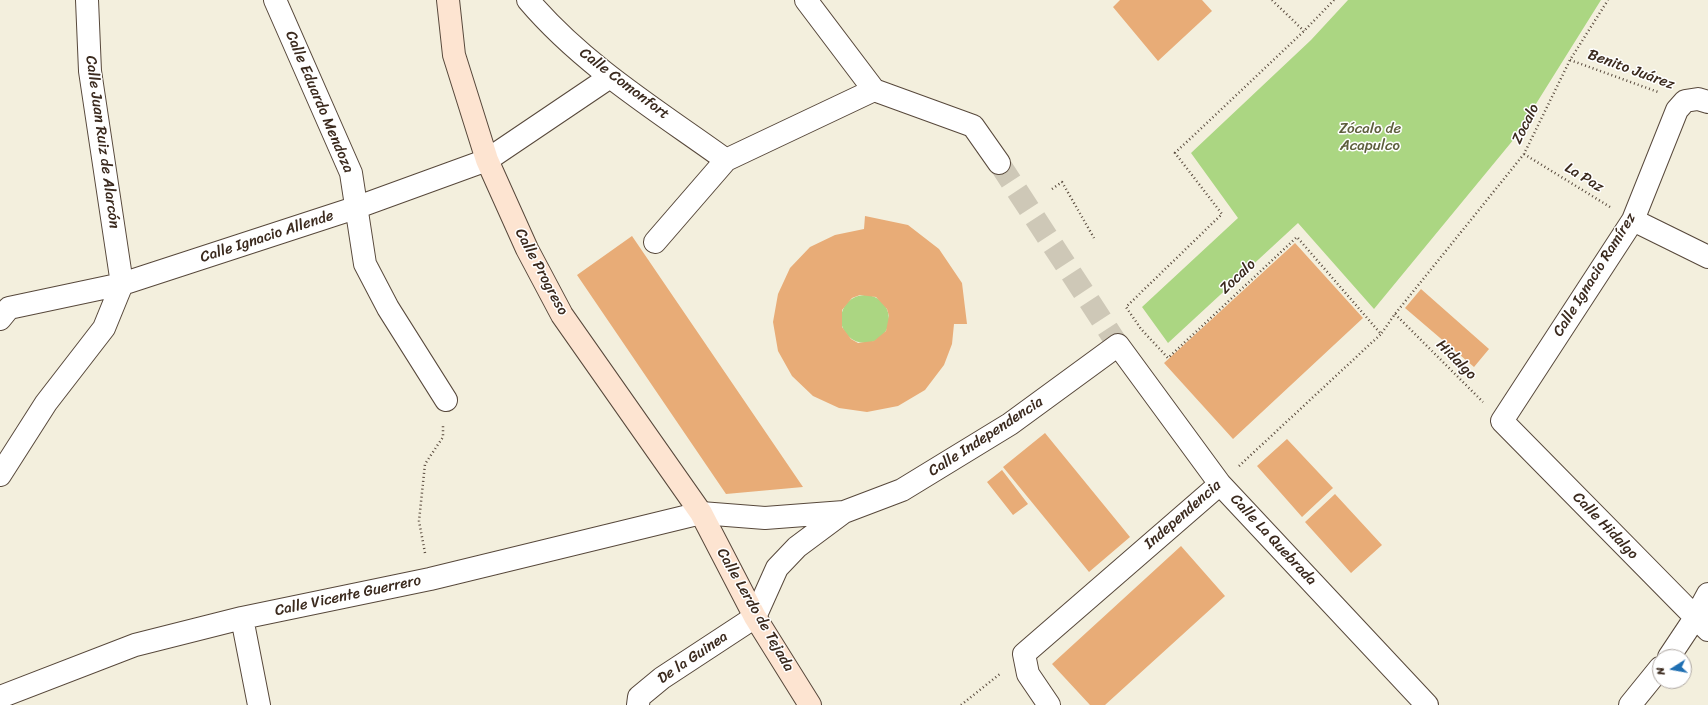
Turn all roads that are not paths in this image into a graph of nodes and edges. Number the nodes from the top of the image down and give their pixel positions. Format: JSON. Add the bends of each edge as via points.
{"nodes":[{"id":1,"x":88,"y":0,"type":"edge"},
{"id":2,"x":275,"y":0,"type":"edge"},
{"id":3,"x":448,"y":0,"type":"edge"},
{"id":4,"x":528,"y":0,"type":"edge"},
{"id":5,"x":806,"y":0,"type":"edge"},
{"id":6,"x":610,"y":77,"type":"junction"},
{"id":7,"x":874,"y":90,"type":"junction"},
{"id":8,"x":1708,"y":102,"type":"edge"},
{"id":9,"x":487,"y":160,"type":"junction"},
{"id":10,"x":726,"y":160,"type":"junction"},
{"id":11,"x":999,"y":163,"type":"tunnel mouth"},
{"id":12,"x":355,"y":208,"type":"junction"},
{"id":13,"x":1633,"y":220,"type":"junction"},
{"id":14,"x":655,"y":242,"type":"dead end"},
{"id":15,"x":1708,"y":257,"type":"edge"},
{"id":16,"x":122,"y":284,"type":"junction"},
{"id":17,"x":0,"y":319,"type":"edge"},
{"id":18,"x":1118,"y":346,"type":"joint"},
{"id":19,"x":446,"y":400,"type":"road end"},
{"id":20,"x":1502,"y":421,"type":"joint"},
{"id":21,"x":0,"y":475,"type":"edge"},
{"id":22,"x":1220,"y":484,"type":"junction"},
{"id":23,"x":844,"y":512,"type":"junction"},
{"id":24,"x":701,"y":514,"type":"junction"},
{"id":25,"x":1708,"y":594,"type":"edge"},
{"id":26,"x":755,"y":617,"type":"junction"},
{"id":27,"x":242,"y":618,"type":"junction"},
{"id":28,"x":1702,"y":624,"type":"edge"},
{"id":29,"x":1677,"y":649,"type":"edge"},
{"id":30,"x":1652,"y":678,"type":"edge"},
{"id":31,"x":0,"y":697,"type":"edge"},
{"id":32,"x":259,"y":705,"type":"edge"},
{"id":33,"x":638,"y":705,"type":"edge"},
{"id":34,"x":810,"y":705,"type":"edge"},
{"id":35,"x":1049,"y":705,"type":"edge"},
{"id":36,"x":1427,"y":705,"type":"edge"},
{"id":37,"x":1630,"y":705,"type":"edge"}],
"edges":[{"from":1,"to":16,"type":"street","name":"Calle Juan Ruiz de Alarcón","via":[[90,71]]},
{"from":2,"to":12,"type":"street","name":"Calle Eduardo Mendoza","via":[[351,173]]},
{"from":3,"to":9,"type":"street","name":"Calle Progreso","via":[[454,55]]},
{"from":4,"to":6,"type":"street","name":"Calle Comonfort","via":[[547,23]]},
{"from":5,"to":7,"type":"street"},
{"from":6,"to":9,"type":"street","name":"Calle Ignacio Allende"},
{"from":6,"to":10,"type":"street","name":"Calle Comonfort"},
{"from":7,"to":10,"type":"street"},
{"from":7,"to":11,"type":"street","via":[[973,126]]},
{"from":8,"to":13,"type":"street","name":"Calle Ignacio Ramírez","via":[[1698,99],[1685,101],[1677,110]]},
{"from":9,"to":12,"type":"street","name":"Calle Ignacio Allende"},
{"from":9,"to":24,"type":"street","name":"Calle Progreso","via":[[527,249],[562,315]]},
{"from":10,"to":14,"type":"street"},
{"from":12,"to":16,"type":"street","name":"Calle Ignacio Allende"},
{"from":12,"to":19,"type":"street","name":"Calle Eduardo Mendoza","via":[[364,264],[388,308]]},
{"from":13,"to":15,"type":"street"},
{"from":13,"to":20,"type":"street","name":"Calle Ignacio Ramírez"},
{"from":16,"to":17,"type":"street","name":"Calle Ignacio Allende","via":[[10,308]]},
{"from":16,"to":21,"type":"street","via":[[104,328],[46,403]]},
{"from":18,"to":22,"type":"street","name":"Calle La Quebrada"},
{"from":18,"to":23,"type":"street","name":"Calle Independencia","via":[[1010,424],[902,490]]},
{"from":20,"to":28,"type":"street","name":"Calle Hidalgo"},
{"from":22,"to":35,"type":"street","name":"Independencia","via":[[1024,654],[1028,674]]},
{"from":22,"to":36,"type":"street","name":"Calle La Quebrada"},
{"from":23,"to":24,"type":"street","name":"Calle Independencia","via":[[765,518]]},
{"from":23,"to":26,"type":"street","name":"Calle Independencia","via":[[797,547],[777,568]]},
{"from":24,"to":26,"type":"street","name":"Calle Lerdo de Tejada"},
{"from":24,"to":27,"type":"street","name":"Calle Vicente Guerrero","via":[[430,579]]},
{"from":25,"to":28,"type":"street"},
{"from":26,"to":33,"type":"street","name":"De la Guinea","via":[[662,678],[639,697]]},
{"from":26,"to":34,"type":"street","name":"Calle Lerdo de Tejada"},
{"from":27,"to":31,"type":"street","name":"Calle Vicente Guerrero","via":[[135,645]]},
{"from":27,"to":32,"type":"street"},
{"from":28,"to":29,"type":"street"},
{"from":30,"to":37,"type":"street"}]}
